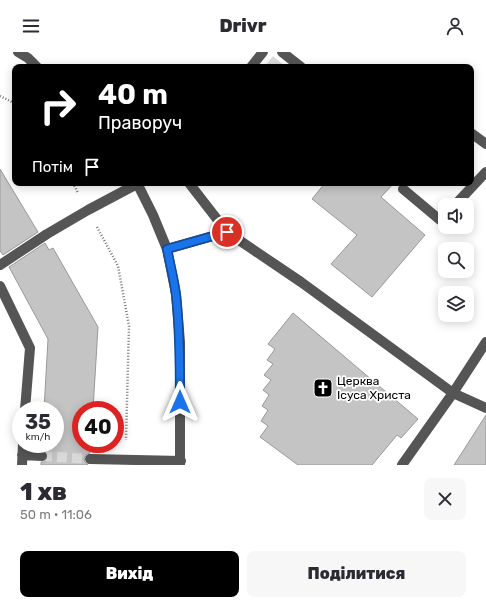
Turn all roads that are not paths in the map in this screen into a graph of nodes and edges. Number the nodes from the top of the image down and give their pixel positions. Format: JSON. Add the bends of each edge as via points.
{"nodes":[{"id":1,"x":18,"y":52,"type":"edge"},
{"id":2,"x":263,"y":52,"type":"edge"},
{"id":3,"x":282,"y":52,"type":"edge"},
{"id":4,"x":34,"y":64,"type":"edge"},
{"id":5,"x":253,"y":64,"type":"edge"},
{"id":6,"x":297,"y":64,"type":"edge"},
{"id":7,"x":474,"y":134,"type":"edge"},
{"id":8,"x":486,"y":144,"type":"edge"},
{"id":9,"x":486,"y":172,"type":"edge"},
{"id":10,"x":474,"y":185,"type":"edge"},
{"id":11,"x":133,"y":186,"type":"edge"},
{"id":12,"x":138,"y":186,"type":"edge"},
{"id":13,"x":191,"y":186,"type":"edge"},
{"id":14,"x":473,"y":186,"type":"edge"},
{"id":15,"x":403,"y":189,"type":"dead end"},
{"id":16,"x":462,"y":198,"type":"edge"},
{"id":17,"x":438,"y":218,"type":"edge"},
{"id":18,"x":227,"y":232,"type":"junction"},
{"id":19,"x":167,"y":249,"type":"junction"},
{"id":20,"x":0,"y":265,"type":"edge"},
{"id":21,"x":0,"y":286,"type":"edge"},
{"id":22,"x":486,"y":342,"type":"edge"},
{"id":23,"x":453,"y":393,"type":"junction"},
{"id":24,"x":27,"y":401,"type":"edge"},
{"id":25,"x":486,"y":408,"type":"edge"},
{"id":26,"x":42,"y":456,"type":"tunnel mouth"},
{"id":27,"x":90,"y":459,"type":"tunnel mouth"},
{"id":28,"x":22,"y":460,"type":"edge"},
{"id":29,"x":180,"y":463,"type":"edge"},
{"id":30,"x":402,"y":465,"type":"edge"}],
"edges":[{"from":1,"to":4,"type":"street"},
{"from":2,"to":5,"type":"street"},
{"from":3,"to":6,"type":"street"},
{"from":7,"to":8,"type":"street"},
{"from":9,"to":10,"type":"street"},
{"from":11,"to":20,"type":"street","via":[[47,234]]},
{"from":12,"to":19,"type":"street"},
{"from":13,"to":18,"type":"street"},
{"from":14,"to":16,"type":"street"},
{"from":15,"to":17,"type":"street"},
{"from":18,"to":19,"type":"street"},
{"from":18,"to":23,"type":"street","via":[[301,282]]},
{"from":19,"to":29,"type":"street","via":[[176,294],[180,342]]},
{"from":21,"to":24,"type":"street","via":[[30,348]]},
{"from":22,"to":23,"type":"street"},
{"from":23,"to":25,"type":"street"},
{"from":23,"to":30,"type":"street"},
{"from":26,"to":28,"type":"street"},
{"from":27,"to":29,"type":"street"}]}
